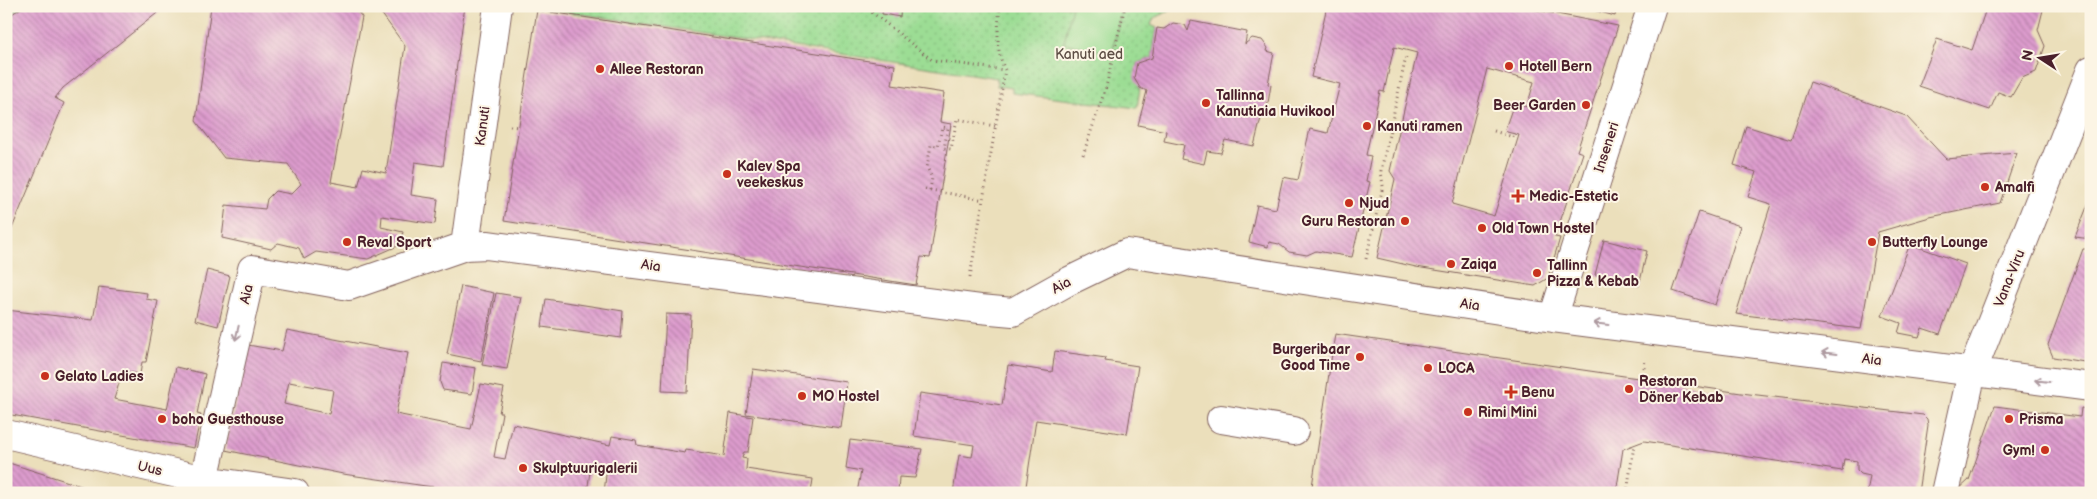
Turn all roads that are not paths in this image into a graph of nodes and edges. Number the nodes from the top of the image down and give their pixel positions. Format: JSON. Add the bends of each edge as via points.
{"nodes":[{"id":1,"x":498,"y":6,"type":"edge"},
{"id":2,"x":1652,"y":6,"type":"edge"},
{"id":3,"x":2091,"y":70,"type":"edge"},
{"id":4,"x":465,"y":246,"type":"junction"},
{"id":5,"x":1552,"y":318,"type":"junction"},
{"id":6,"x":1972,"y":372,"type":"junction"},
{"id":7,"x":2091,"y":387,"type":"edge"},
{"id":8,"x":1221,"y":419,"type":"dead end"},
{"id":9,"x":1294,"y":430,"type":"dead end"},
{"id":10,"x":6,"y":434,"type":"edge"},
{"id":11,"x":209,"y":487,"type":"edge"},
{"id":12,"x":295,"y":493,"type":"edge"},
{"id":13,"x":1945,"y":493,"type":"edge"}],
"edges":[{"from":1,"to":4,"type":"street","name":"Kanuti"},
{"from":2,"to":5,"type":"street","name":"Inseneri"},
{"from":3,"to":6,"type":"street","name":"Vana-Viru"},
{"from":4,"to":5,"type":"street","name":"Aia","via":[[487,245],[565,254],[1013,312],[1128,253]]},
{"from":4,"to":11,"type":"street","name":"Aia","one_way":true,"via":[[348,286],[252,269]]},
{"from":6,"to":5,"type":"street","name":"Aia","one_way":true},
{"from":7,"to":6,"type":"street","name":"Aia","one_way":true},
{"from":6,"to":13,"type":"street","name":"Vana-Viru"},
{"from":8,"to":9,"type":"street"},
{"from":10,"to":11,"type":"street","name":"Uus"},
{"from":11,"to":12,"type":"street","name":"Uus"}]}
